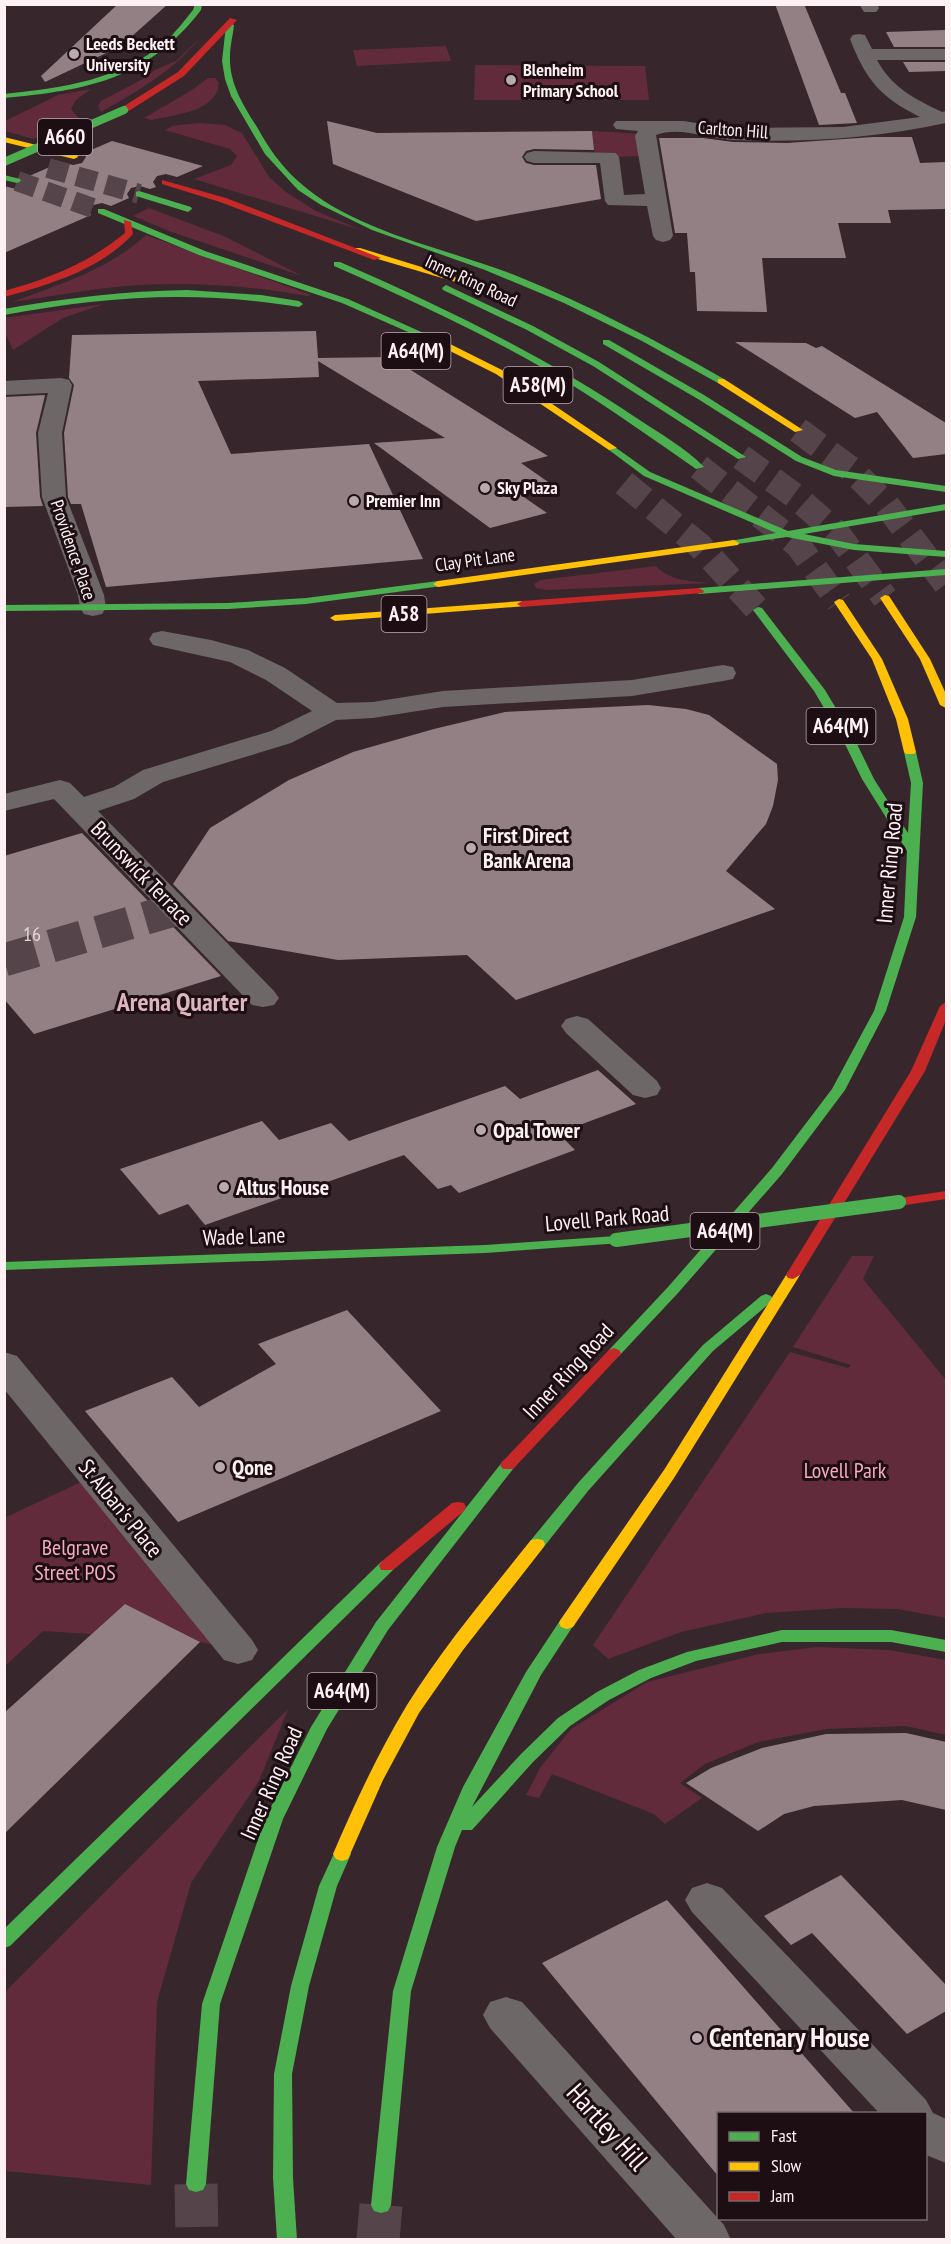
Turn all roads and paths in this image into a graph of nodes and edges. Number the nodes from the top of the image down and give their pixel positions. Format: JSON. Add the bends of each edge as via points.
{"nodes":[{"id":1,"x":199,"y":4,"type":"edge"},
{"id":2,"x":240,"y":4,"type":"edge"},
{"id":3,"x":230,"y":25,"type":"junction"},
{"id":4,"x":946,"y":54,"type":"edge"},
{"id":5,"x":4,"y":96,"type":"edge"},
{"id":6,"x":944,"y":123,"type":"edge"},
{"id":7,"x":622,"y":125,"type":"dead end"},
{"id":8,"x":662,"y":126,"type":"junction"},
{"id":9,"x":4,"y":138,"type":"edge"},
{"id":10,"x":4,"y":156,"type":"edge"},
{"id":11,"x":74,"y":157,"type":"dead end"},
{"id":12,"x":534,"y":157,"type":"dead end"},
{"id":13,"x":4,"y":162,"type":"edge"},
{"id":14,"x":37,"y":165,"type":"tunnel mouth"},
{"id":15,"x":165,"y":182,"type":"dead end"},
{"id":16,"x":140,"y":194,"type":"tunnel mouth"},
{"id":17,"x":657,"y":200,"type":"junction"},
{"id":18,"x":100,"y":211,"type":"tunnel mouth"},
{"id":19,"x":204,"y":214,"type":"dead end"},
{"id":20,"x":127,"y":222,"type":"junction"},
{"id":21,"x":663,"y":236,"type":"dead end"},
{"id":22,"x":357,"y":250,"type":"junction"},
{"id":23,"x":326,"y":260,"type":"dead end"},
{"id":24,"x":372,"y":279,"type":"junction"},
{"id":25,"x":490,"y":290,"type":"dead end"},
{"id":26,"x":4,"y":294,"type":"edge"},
{"id":27,"x":317,"y":308,"type":"dead end"},
{"id":28,"x":4,"y":312,"type":"edge"},
{"id":29,"x":594,"y":336,"type":"dead end"},
{"id":30,"x":4,"y":388,"type":"edge"},
{"id":31,"x":798,"y":430,"type":"tunnel mouth"},
{"id":32,"x":741,"y":457,"type":"tunnel mouth"},
{"id":33,"x":699,"y":466,"type":"tunnel mouth"},
{"id":34,"x":946,"y":489,"type":"edge"},
{"id":35,"x":699,"y":498,"type":"junction"},
{"id":36,"x":946,"y":507,"type":"edge"},
{"id":37,"x":753,"y":521,"type":"junction"},
{"id":38,"x":788,"y":534,"type":"junction"},
{"id":39,"x":733,"y":542,"type":"junction"},
{"id":40,"x":946,"y":554,"type":"edge"},
{"id":41,"x":946,"y":572,"type":"edge"},
{"id":42,"x":885,"y":598,"type":"tunnel mouth"},
{"id":43,"x":839,"y":602,"type":"tunnel mouth"},
{"id":44,"x":4,"y":608,"type":"edge"},
{"id":45,"x":93,"y":608,"type":"junction"},
{"id":46,"x":758,"y":610,"type":"tunnel mouth"},
{"id":47,"x":320,"y":619,"type":"dead end"},
{"id":48,"x":164,"y":630,"type":"dead end"},
{"id":49,"x":723,"y":673,"type":"dead end"},
{"id":50,"x":946,"y":705,"type":"edge"},
{"id":51,"x":331,"y":712,"type":"junction"},
{"id":52,"x":4,"y":803,"type":"edge"},
{"id":53,"x":78,"y":808,"type":"junction"},
{"id":54,"x":913,"y":850,"type":"junction"},
{"id":55,"x":263,"y":998,"type":"dead end"},
{"id":56,"x":946,"y":1006,"type":"edge"},
{"id":57,"x":577,"y":1026,"type":"dead end"},
{"id":58,"x":645,"y":1088,"type":"dead end"},
{"id":59,"x":946,"y":1195,"type":"edge"},
{"id":60,"x":484,"y":1249,"type":"joint"},
{"id":61,"x":4,"y":1266,"type":"edge"},
{"id":62,"x":791,"y":1278,"type":"junction"},
{"id":63,"x":4,"y":1364,"type":"edge"},
{"id":64,"x":509,"y":1464,"type":"junction"},
{"id":65,"x":946,"y":1646,"type":"edge"},
{"id":66,"x":238,"y":1650,"type":"dead end"},
{"id":67,"x":446,"y":1847,"type":"junction"},
{"id":68,"x":707,"y":1900,"type":"dead end"},
{"id":69,"x":4,"y":1941,"type":"edge"},
{"id":70,"x":507,"y":2016,"type":"dead end"},
{"id":71,"x":908,"y":2112,"type":"edge"},
{"id":72,"x":927,"y":2131,"type":"edge"},
{"id":73,"x":946,"y":2144,"type":"edge"},
{"id":74,"x":196,"y":2184,"type":"tunnel mouth"},
{"id":75,"x":381,"y":2205,"type":"tunnel mouth"},
{"id":76,"x":287,"y":2240,"type":"edge"},
{"id":77,"x":707,"y":2240,"type":"edge"}],
"edges":[{"from":1,"to":5,"type":"main road","via":[[166,45],[134,67],[37,94]]},
{"from":2,"to":3,"type":"main road","number":"A660"},
{"from":3,"to":13,"type":"main road","number":"A660","bridge":true,"via":[[181,74],[124,110]]},
{"from":3,"to":31,"type":"main road","via":[[225,63],[228,81],[281,171],[301,188],[376,226],[491,268],[605,318],[721,380]]},
{"from":4,"to":6,"type":"street","via":[[862,47],[884,88]]},
{"from":6,"to":8,"type":"street","name":"Carlton Hill","via":[[843,133],[731,134]]},
{"from":7,"to":8,"type":"street","name":"Carlton Hill"},
{"from":8,"to":17,"type":"street","via":[[645,136]]},
{"from":9,"to":11,"type":"main road"},
{"from":10,"to":14,"type":"main road"},
{"from":12,"to":17,"type":"street","via":[[609,157],[615,201]]},
{"from":15,"to":22,"type":"main road","name":"Inner Ring Road"},
{"from":16,"to":19,"type":"main road"},
{"from":17,"to":21,"type":"street"},
{"from":18,"to":20,"type":"main road","number":"A58(M)"},
{"from":20,"to":26,"type":"main road","via":[[129,234],[119,244],[81,266]]},
{"from":20,"to":35,"type":"main road","number":"A58(M)","via":[[202,253],[345,301],[445,345],[499,372],[647,474]]},
{"from":22,"to":25,"type":"main road"},
{"from":22,"to":32,"type":"main road","name":"Inner Ring Road","via":[[433,281],[597,364]]},
{"from":23,"to":24,"type":"main road","name":"Inner Ring Road","number":"A58(M)"},
{"from":24,"to":33,"type":"main road","name":"Inner Ring Road","number":"A64(M)","via":[[439,309],[602,399]]},
{"from":24,"to":35,"type":"main road","number":"A58(M)","via":[[417,313],[591,419]]},
{"from":27,"to":28,"type":"main road","via":[[272,297],[180,291],[126,294]]},
{"from":29,"to":34,"type":"main road","via":[[799,459],[890,484]]},
{"from":30,"to":45,"type":"street","name":"Providence Place","via":[[61,385],[50,433],[54,497]]},
{"from":35,"to":37,"type":"main road","number":"A58(M)"},
{"from":36,"to":38,"type":"main road","name":"Clay Pit Lane","number":"A58"},
{"from":37,"to":38,"type":"main road","number":"A58(M)"},
{"from":37,"to":39,"type":"main road","via":[[754,530]]},
{"from":38,"to":39,"type":"main road","name":"Clay Pit Lane","number":"A58"},
{"from":38,"to":40,"type":"main road","number":"A58","via":[[854,546]]},
{"from":39,"to":45,"type":"main road","name":"Clay Pit Lane","number":"A58","via":[[306,601]]},
{"from":41,"to":47,"type":"main road","number":"A58"},
{"from":42,"to":50,"type":"main road","via":[[925,659]]},
{"from":43,"to":54,"type":"main road","name":"Inner Ring Road","number":"A64(M)","via":[[877,659],[902,719],[917,783]]},
{"from":44,"to":45,"type":"main road","name":"Clay Pit Lane","number":"A58"},
{"from":46,"to":54,"type":"main road","number":"A64(M)","via":[[819,690],[868,780]]},
{"from":48,"to":51,"type":"street","via":[[189,643],[239,656],[281,676]]},
{"from":49,"to":51,"type":"street","via":[[632,688],[443,699]]},
{"from":51,"to":53,"type":"street","via":[[281,737],[153,776],[124,793]]},
{"from":52,"to":53,"type":"street","name":"Brunswick Terrace","via":[[60,789]]},
{"from":53,"to":55,"type":"street","name":"Brunswick Terrace"},
{"from":54,"to":64,"type":"main road","name":"Inner Ring Road","number":"A64(M)","via":[[910,917],[880,1011],[838,1090],[762,1188],[673,1290]]},
{"from":56,"to":62,"type":"main road","number":"A64(M)","via":[[918,1071]]},
{"from":57,"to":58,"type":"street"},
{"from":59,"to":60,"type":"main road","name":"Lovell Park Road","bridge":true,"via":[[616,1240]]},
{"from":60,"to":61,"type":"main road","name":"Wade Lane"},
{"from":62,"to":67,"type":"main road","number":"A64(M)","via":[[669,1473],[534,1672],[472,1787]]},
{"from":62,"to":76,"type":"main road","number":"A64(M)","via":[[708,1348],[583,1487],[465,1634],[413,1709],[368,1792],[328,1886],[300,1986],[283,2074]]},
{"from":63,"to":66,"type":"street","name":"St Alban's Place"},
{"from":64,"to":69,"type":"main road","number":"A64(M)","via":[[371,1580]]},
{"from":64,"to":74,"type":"main road","name":"Inner Ring Road","number":"A64(M)","via":[[382,1626],[319,1727],[274,1819],[211,2004]]},
{"from":65,"to":67,"type":"main road","number":"A64(M)","via":[[891,1636],[782,1636],[693,1656],[645,1674],[564,1722]]},
{"from":67,"to":75,"type":"main road","number":"A64(M)","via":[[402,1991]]},
{"from":68,"to":71,"type":"street"},
{"from":70,"to":77,"type":"street","name":"Hartley Hill"},
{"from":72,"to":73,"type":"street"}]}
